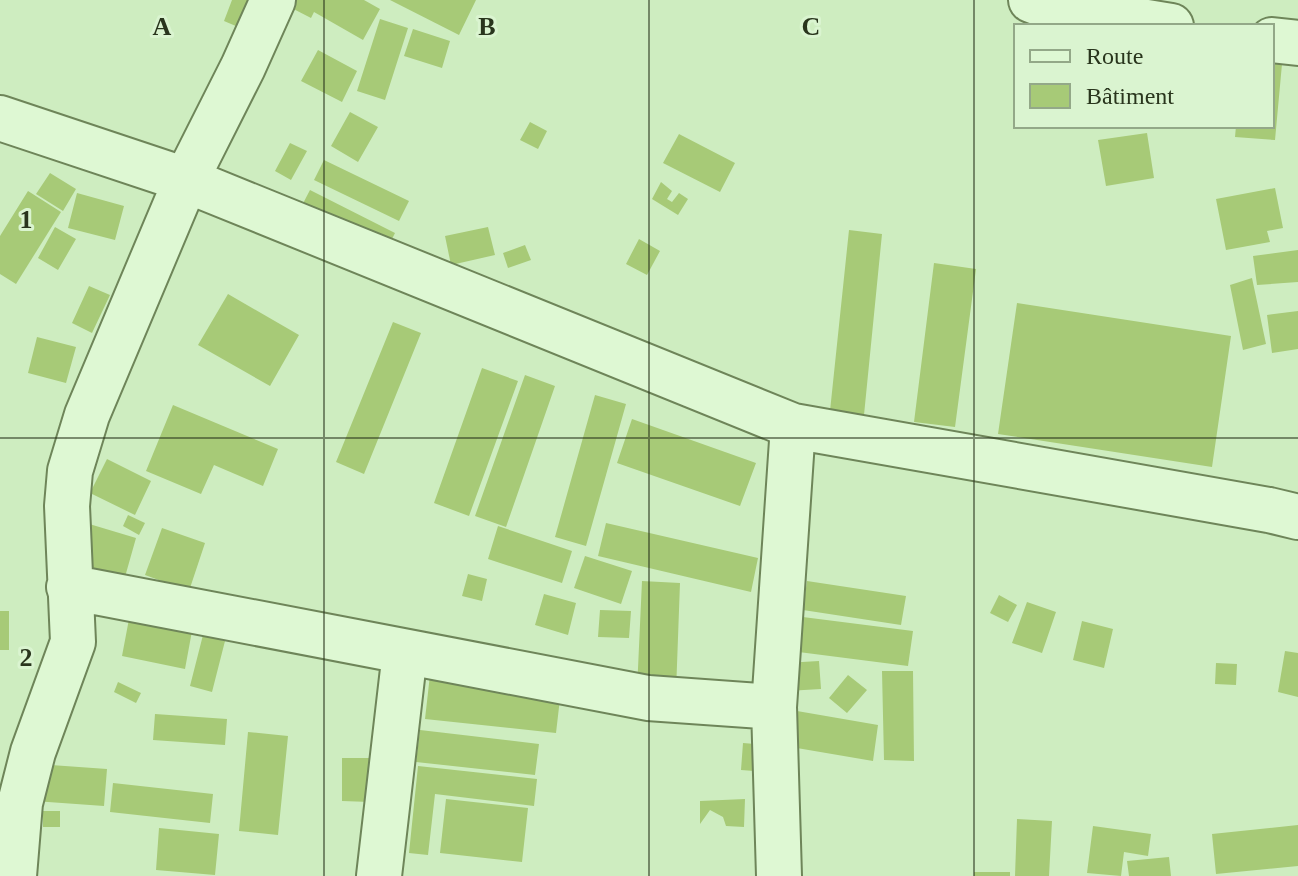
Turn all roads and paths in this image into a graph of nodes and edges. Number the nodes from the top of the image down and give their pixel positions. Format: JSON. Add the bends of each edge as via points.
{"nodes":[{"id":1,"x":273,"y":0,"type":"edge"},
{"id":2,"x":1031,"y":0,"type":"edge"},
{"id":3,"x":1159,"y":24,"type":"edge"},
{"id":4,"x":1274,"y":40,"type":"edge"},
{"id":5,"x":1298,"y":43,"type":"edge"},
{"id":6,"x":0,"y":118,"type":"edge"},
{"id":7,"x":186,"y":180,"type":"junction"},
{"id":8,"x":793,"y":426,"type":"junction"},
{"id":9,"x":1298,"y":517,"type":"edge"},
{"id":10,"x":69,"y":587,"type":"junction"},
{"id":11,"x":405,"y":652,"type":"junction"},
{"id":12,"x":774,"y":707,"type":"junction"},
{"id":13,"x":14,"y":876,"type":"edge"},
{"id":14,"x":379,"y":876,"type":"edge"},
{"id":15,"x":779,"y":876,"type":"edge"}],
"edges":[{"from":1,"to":7,"type":"street"},
{"from":2,"to":3,"type":"street"},
{"from":4,"to":5,"type":"street"},
{"from":6,"to":7,"type":"street"},
{"from":7,"to":8,"type":"street"},
{"from":7,"to":10,"type":"street","via":[[87,415],[70,471]]},
{"from":8,"to":9,"type":"street"},
{"from":8,"to":12,"type":"street"},
{"from":10,"to":11,"type":"street"},
{"from":10,"to":13,"type":"street","via":[[73,642],[20,803]]},
{"from":11,"to":12,"type":"street","via":[[648,698]]},
{"from":11,"to":14,"type":"street"},
{"from":12,"to":15,"type":"street"}]}
